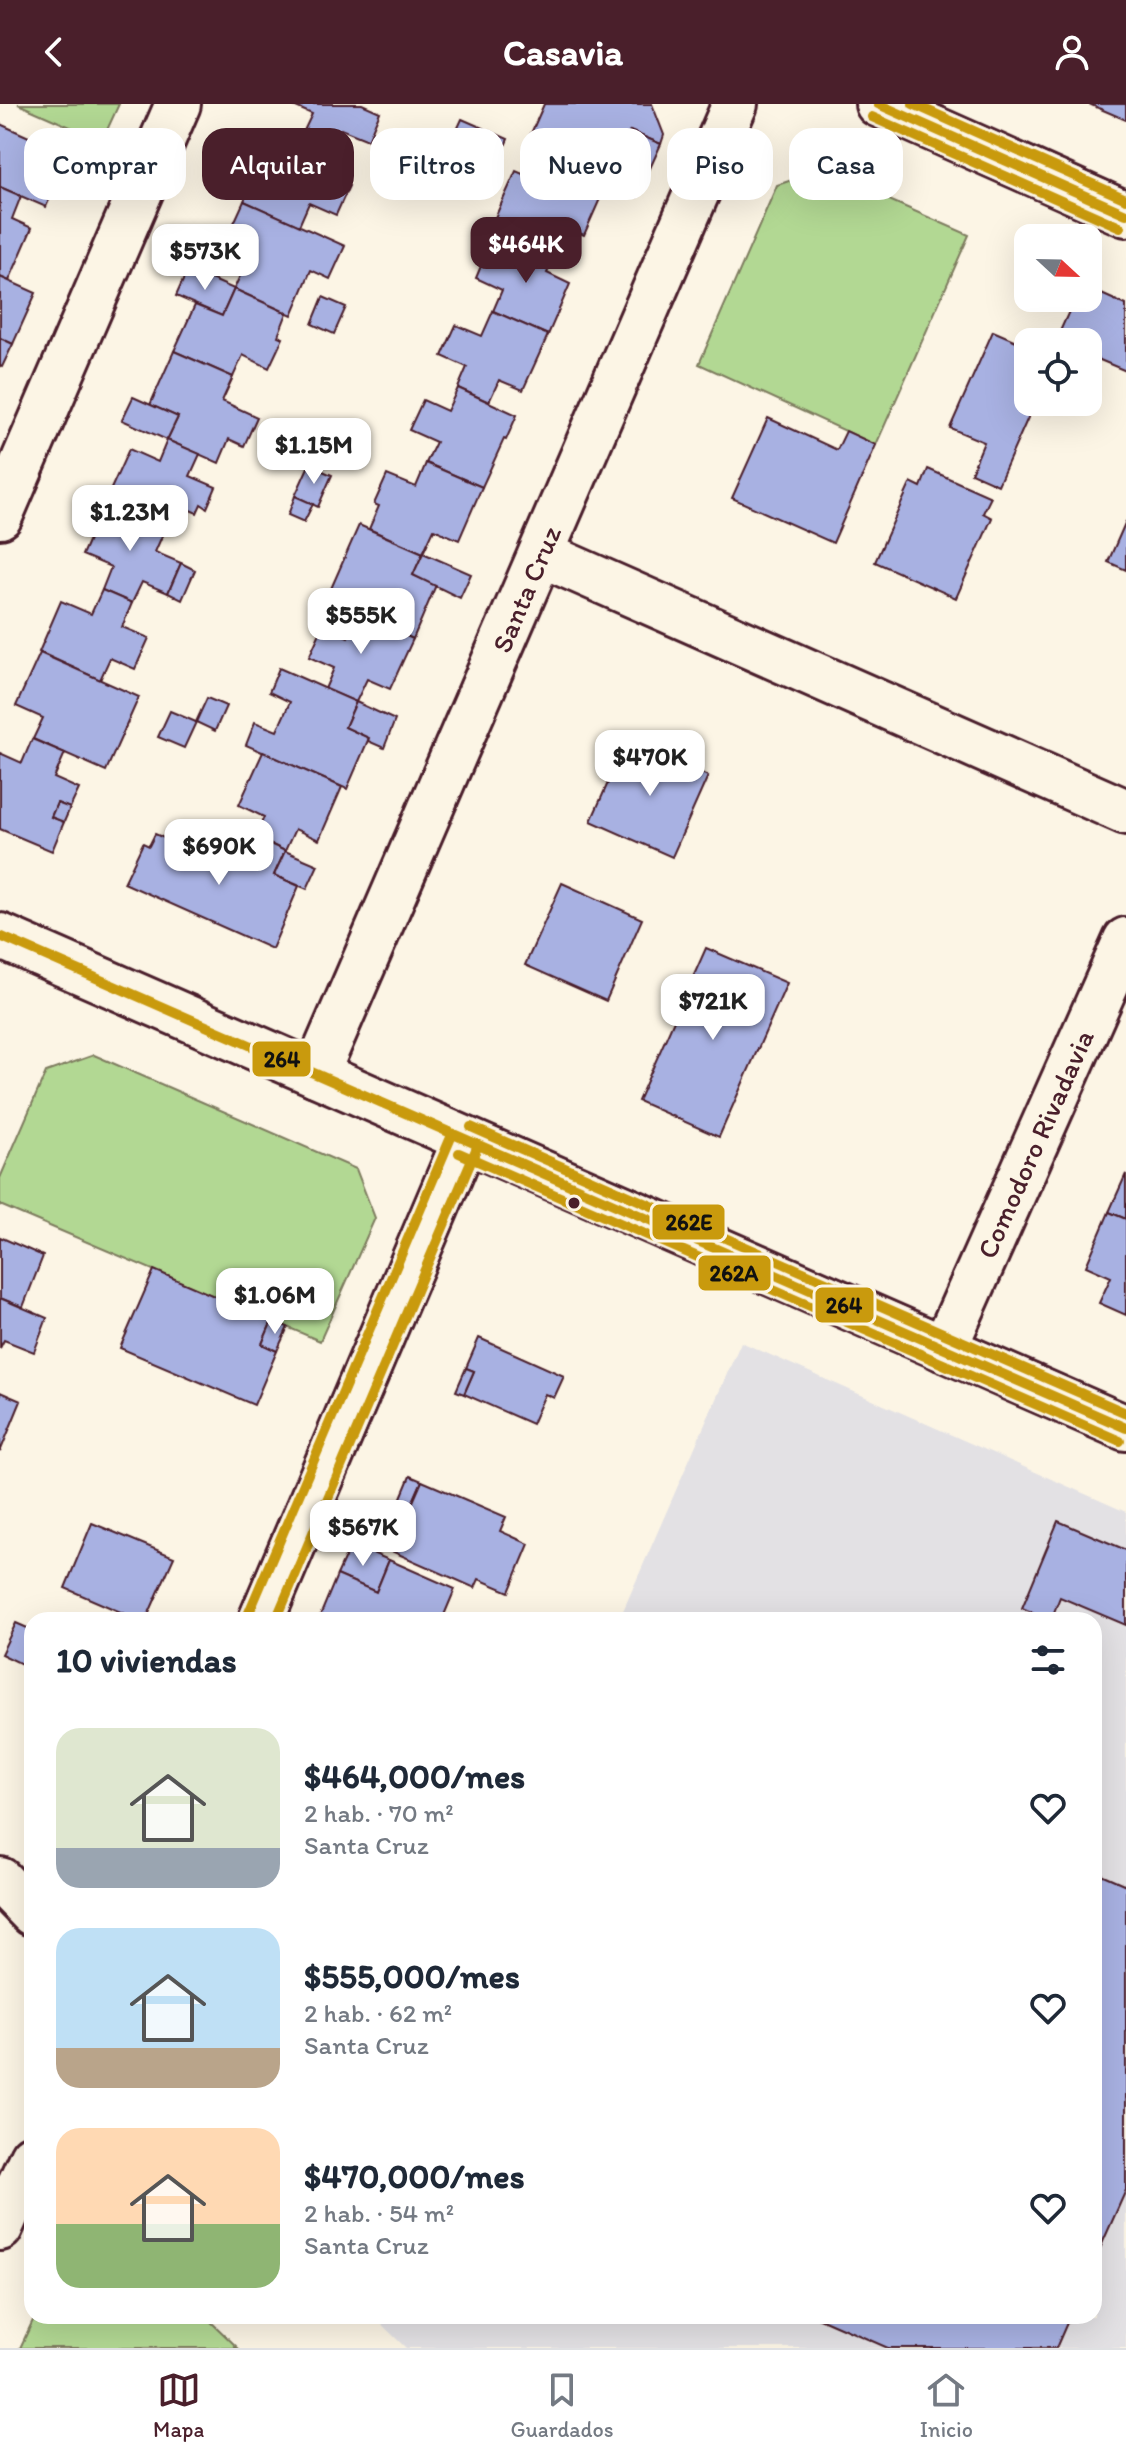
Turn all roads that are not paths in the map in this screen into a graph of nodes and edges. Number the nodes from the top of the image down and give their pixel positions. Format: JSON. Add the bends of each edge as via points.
{"nodes":[{"id":1,"x":178,"y":104,"type":"edge"},
{"id":2,"x":735,"y":104,"type":"edge"},
{"id":3,"x":878,"y":104,"type":"edge"},
{"id":4,"x":1126,"y":214,"type":"edge"},
{"id":5,"x":0,"y":516,"type":"edge"},
{"id":6,"x":541,"y":554,"type":"junction"},
{"id":7,"x":1126,"y":812,"type":"edge"},
{"id":8,"x":1126,"y":940,"type":"edge"},
{"id":9,"x":4,"y":950,"type":"edge"},
{"id":10,"x":316,"y":1074,"type":"junction"},
{"id":11,"x":465,"y":1140,"type":"junction"},
{"id":12,"x":944,"y":1349,"type":"junction"},
{"id":13,"x":1126,"y":1428,"type":"edge"},
{"id":14,"x":264,"y":1612,"type":"edge"},
{"id":15,"x":0,"y":1880,"type":"edge"},
{"id":16,"x":24,"y":1905,"type":"edge"},
{"id":17,"x":24,"y":2175,"type":"edge"},
{"id":18,"x":0,"y":2228,"type":"edge"}],
"edges":[{"from":1,"to":5,"type":"street"},
{"from":2,"to":6,"type":"street","name":"Santa Cruz"},
{"from":3,"to":4,"type":"street"},
{"from":6,"to":7,"type":"street"},
{"from":6,"to":10,"type":"street","name":"Santa Cruz"},
{"from":8,"to":12,"type":"street","name":"Comodoro Rivadavia"},
{"from":9,"to":10,"type":"street"},
{"from":10,"to":11,"type":"street"},
{"from":11,"to":12,"type":"street"},
{"from":11,"to":14,"type":"street"},
{"from":12,"to":13,"type":"street"},
{"from":15,"to":16,"type":"street"},
{"from":17,"to":18,"type":"street"}]}
